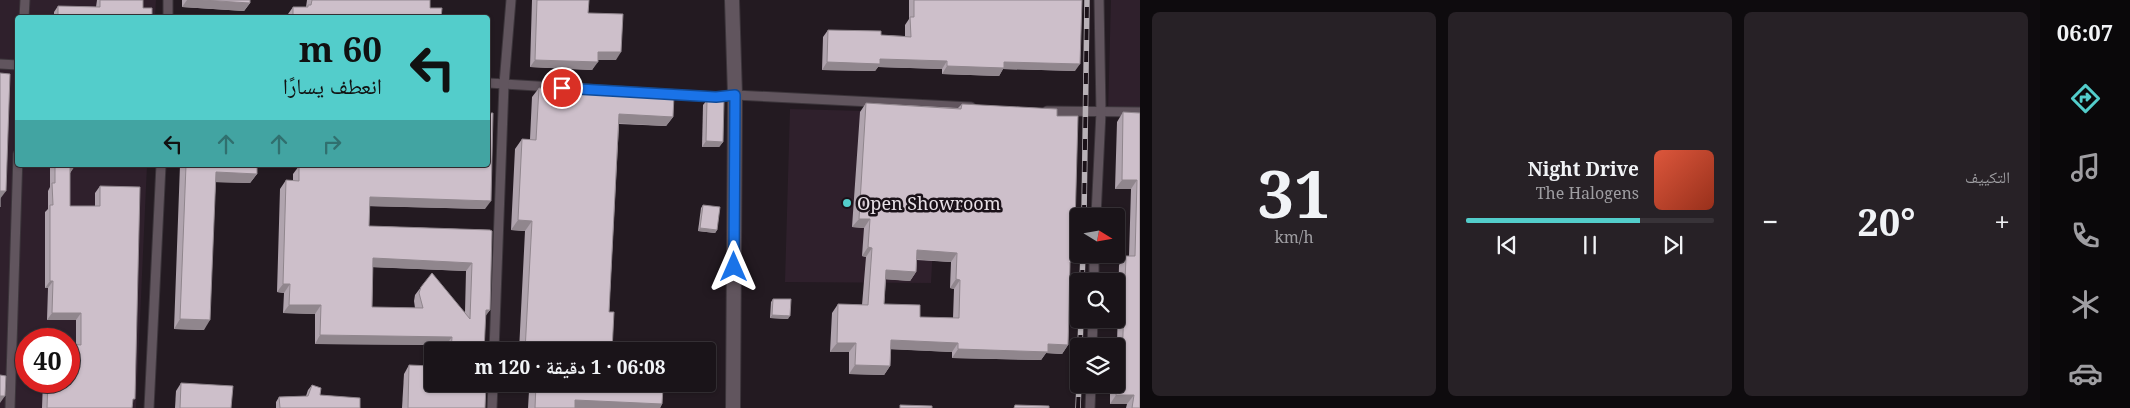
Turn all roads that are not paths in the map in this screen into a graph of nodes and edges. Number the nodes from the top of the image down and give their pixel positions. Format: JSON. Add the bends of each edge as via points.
{"nodes":[{"id":1,"x":26,"y":0,"type":"edge"},
{"id":2,"x":168,"y":0,"type":"edge"},
{"id":3,"x":512,"y":0,"type":"edge"},
{"id":4,"x":732,"y":0,"type":"edge"},
{"id":5,"x":1099,"y":0,"type":"edge"},
{"id":6,"x":24,"y":15,"type":"edge"},
{"id":7,"x":168,"y":15,"type":"edge"},
{"id":8,"x":0,"y":64,"type":"edge"},
{"id":9,"x":15,"y":65,"type":"edge"},
{"id":10,"x":490,"y":83,"type":"edge"},
{"id":11,"x":504,"y":84,"type":"junction"},
{"id":12,"x":735,"y":95,"type":"junction"},
{"id":13,"x":978,"y":107,"type":"edge"},
{"id":14,"x":1037,"y":110,"type":"edge"},
{"id":15,"x":1101,"y":112,"type":"junction"},
{"id":16,"x":1140,"y":112,"type":"edge"},
{"id":17,"x":18,"y":167,"type":"edge"},
{"id":18,"x":161,"y":167,"type":"edge"},
{"id":19,"x":1096,"y":208,"type":"edge"},
{"id":20,"x":494,"y":342,"type":"edge"},
{"id":21,"x":492,"y":392,"type":"edge"},
{"id":22,"x":1091,"y":393,"type":"edge"},
{"id":23,"x":10,"y":408,"type":"edge"},
{"id":24,"x":149,"y":408,"type":"edge"},
{"id":25,"x":492,"y":408,"type":"edge"},
{"id":26,"x":732,"y":408,"type":"edge"},
{"id":27,"x":1090,"y":408,"type":"edge"}],
"edges":[{"from":1,"to":6,"type":"lane"},
{"from":2,"to":7,"type":"lane"},
{"from":3,"to":11,"type":"lane"},
{"from":4,"to":12,"type":"street"},
{"from":5,"to":15,"type":"lane"},
{"from":8,"to":9,"type":"lane"},
{"from":10,"to":11,"type":"lane"},
{"from":11,"to":12,"type":"lane","via":[[716,97]]},
{"from":11,"to":20,"type":"lane"},
{"from":12,"to":13,"type":"lane"},
{"from":12,"to":26,"type":"street"},
{"from":14,"to":15,"type":"lane"},
{"from":15,"to":16,"type":"lane"},
{"from":15,"to":19,"type":"lane"},
{"from":17,"to":23,"type":"lane"},
{"from":18,"to":24,"type":"lane"},
{"from":21,"to":25,"type":"lane"},
{"from":22,"to":27,"type":"lane"}]}
